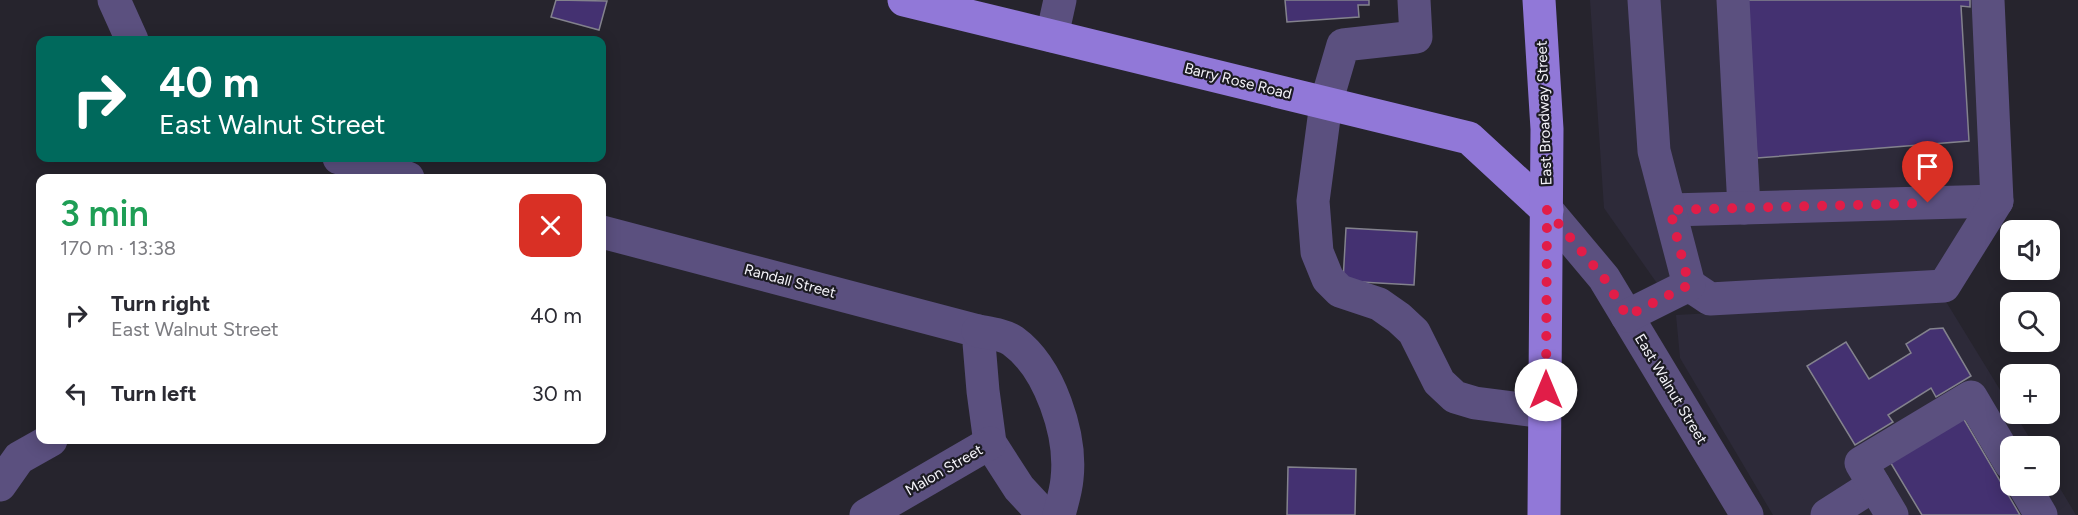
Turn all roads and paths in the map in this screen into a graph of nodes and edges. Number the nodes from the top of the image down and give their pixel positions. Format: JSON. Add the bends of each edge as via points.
{"nodes":[{"id":1,"x":114,"y":0,"type":"edge"},
{"id":2,"x":904,"y":0,"type":"edge"},
{"id":3,"x":1060,"y":0,"type":"edge"},
{"id":4,"x":1414,"y":0,"type":"edge"},
{"id":5,"x":1539,"y":0,"type":"edge"},
{"id":6,"x":1644,"y":0,"type":"edge"},
{"id":7,"x":1733,"y":0,"type":"edge"},
{"id":8,"x":1988,"y":0,"type":"edge"},
{"id":9,"x":130,"y":36,"type":"edge"},
{"id":10,"x":1052,"y":36,"type":"junction"},
{"id":11,"x":1326,"y":103,"type":"junction"},
{"id":12,"x":353,"y":162,"type":"edge"},
{"id":13,"x":394,"y":174,"type":"edge"},
{"id":14,"x":1997,"y":201,"type":"junction"},
{"id":15,"x":1744,"y":208,"type":"junction"},
{"id":16,"x":1547,"y":210,"type":"junction"},
{"id":17,"x":1670,"y":210,"type":"junction"},
{"id":18,"x":606,"y":233,"type":"edge"},
{"id":19,"x":1689,"y":285,"type":"junction"},
{"id":20,"x":1627,"y":316,"type":"junction"},
{"id":21,"x":978,"y":331,"type":"junction"},
{"id":22,"x":1545,"y":412,"type":"junction"},
{"id":23,"x":44,"y":444,"type":"edge"},
{"id":24,"x":990,"y":444,"type":"junction"},
{"id":25,"x":2000,"y":446,"type":"edge"},
{"id":26,"x":0,"y":485,"type":"edge"},
{"id":27,"x":1874,"y":485,"type":"junction"},
{"id":28,"x":2030,"y":496,"type":"edge"},
{"id":29,"x":866,"y":515,"type":"edge"},
{"id":30,"x":1044,"y":515,"type":"edge"},
{"id":31,"x":1059,"y":515,"type":"edge"},
{"id":32,"x":1544,"y":515,"type":"edge"},
{"id":33,"x":1746,"y":515,"type":"edge"},
{"id":34,"x":1827,"y":515,"type":"edge"},
{"id":35,"x":1892,"y":515,"type":"edge"},
{"id":36,"x":2041,"y":515,"type":"edge"}],
"edges":[{"from":1,"to":9,"type":"street"},
{"from":2,"to":10,"type":"main road","name":"Barry Rose Road"},
{"from":3,"to":10,"type":"street"},
{"from":4,"to":11,"type":"street","via":[[1416,37],[1343,45]]},
{"from":5,"to":16,"type":"main road","name":"East Broadway Street","via":[[1547,129]]},
{"from":6,"to":17,"type":"street","via":[[1654,151]]},
{"from":7,"to":15,"type":"street"},
{"from":8,"to":14,"type":"street"},
{"from":10,"to":11,"type":"main road","name":"Barry Rose Road"},
{"from":11,"to":16,"type":"main road","name":"Barry Rose Road","via":[[1469,138]]},
{"from":11,"to":22,"type":"street","via":[[1313,201],[1317,252],[1328,279],[1340,291],[1379,304],[1399,318],[1414,332],[1439,382],[1455,397]]},
{"from":12,"to":13,"type":"street"},
{"from":14,"to":15,"type":"street"},
{"from":14,"to":19,"type":"street","via":[[1944,286],[1710,299]]},
{"from":15,"to":17,"type":"street"},
{"from":16,"to":20,"type":"street","name":"East Walnut Street","via":[[1604,278]]},
{"from":16,"to":22,"type":"main road","name":"East Broadway Street"},
{"from":17,"to":19,"type":"street"},
{"from":18,"to":21,"type":"street","name":"Randall Street"},
{"from":19,"to":20,"type":"street"},
{"from":20,"to":33,"type":"street","name":"East Walnut Street"},
{"from":21,"to":24,"type":"street"},
{"from":21,"to":31,"type":"street","name":"Randall Street","via":[[1012,340],[1036,365],[1053,395],[1065,436],[1067,477]]},
{"from":22,"to":32,"type":"main road","name":"East Broadway Street"},
{"from":23,"to":26,"type":"street","via":[[19,458]]},
{"from":24,"to":29,"type":"street","name":"Malon Street"},
{"from":24,"to":30,"type":"street","via":[[1019,488]]},
{"from":25,"to":27,"type":"street","via":[[1971,397],[1861,463]]},
{"from":27,"to":34,"type":"street"},
{"from":27,"to":35,"type":"street"},
{"from":28,"to":36,"type":"street"}]}
